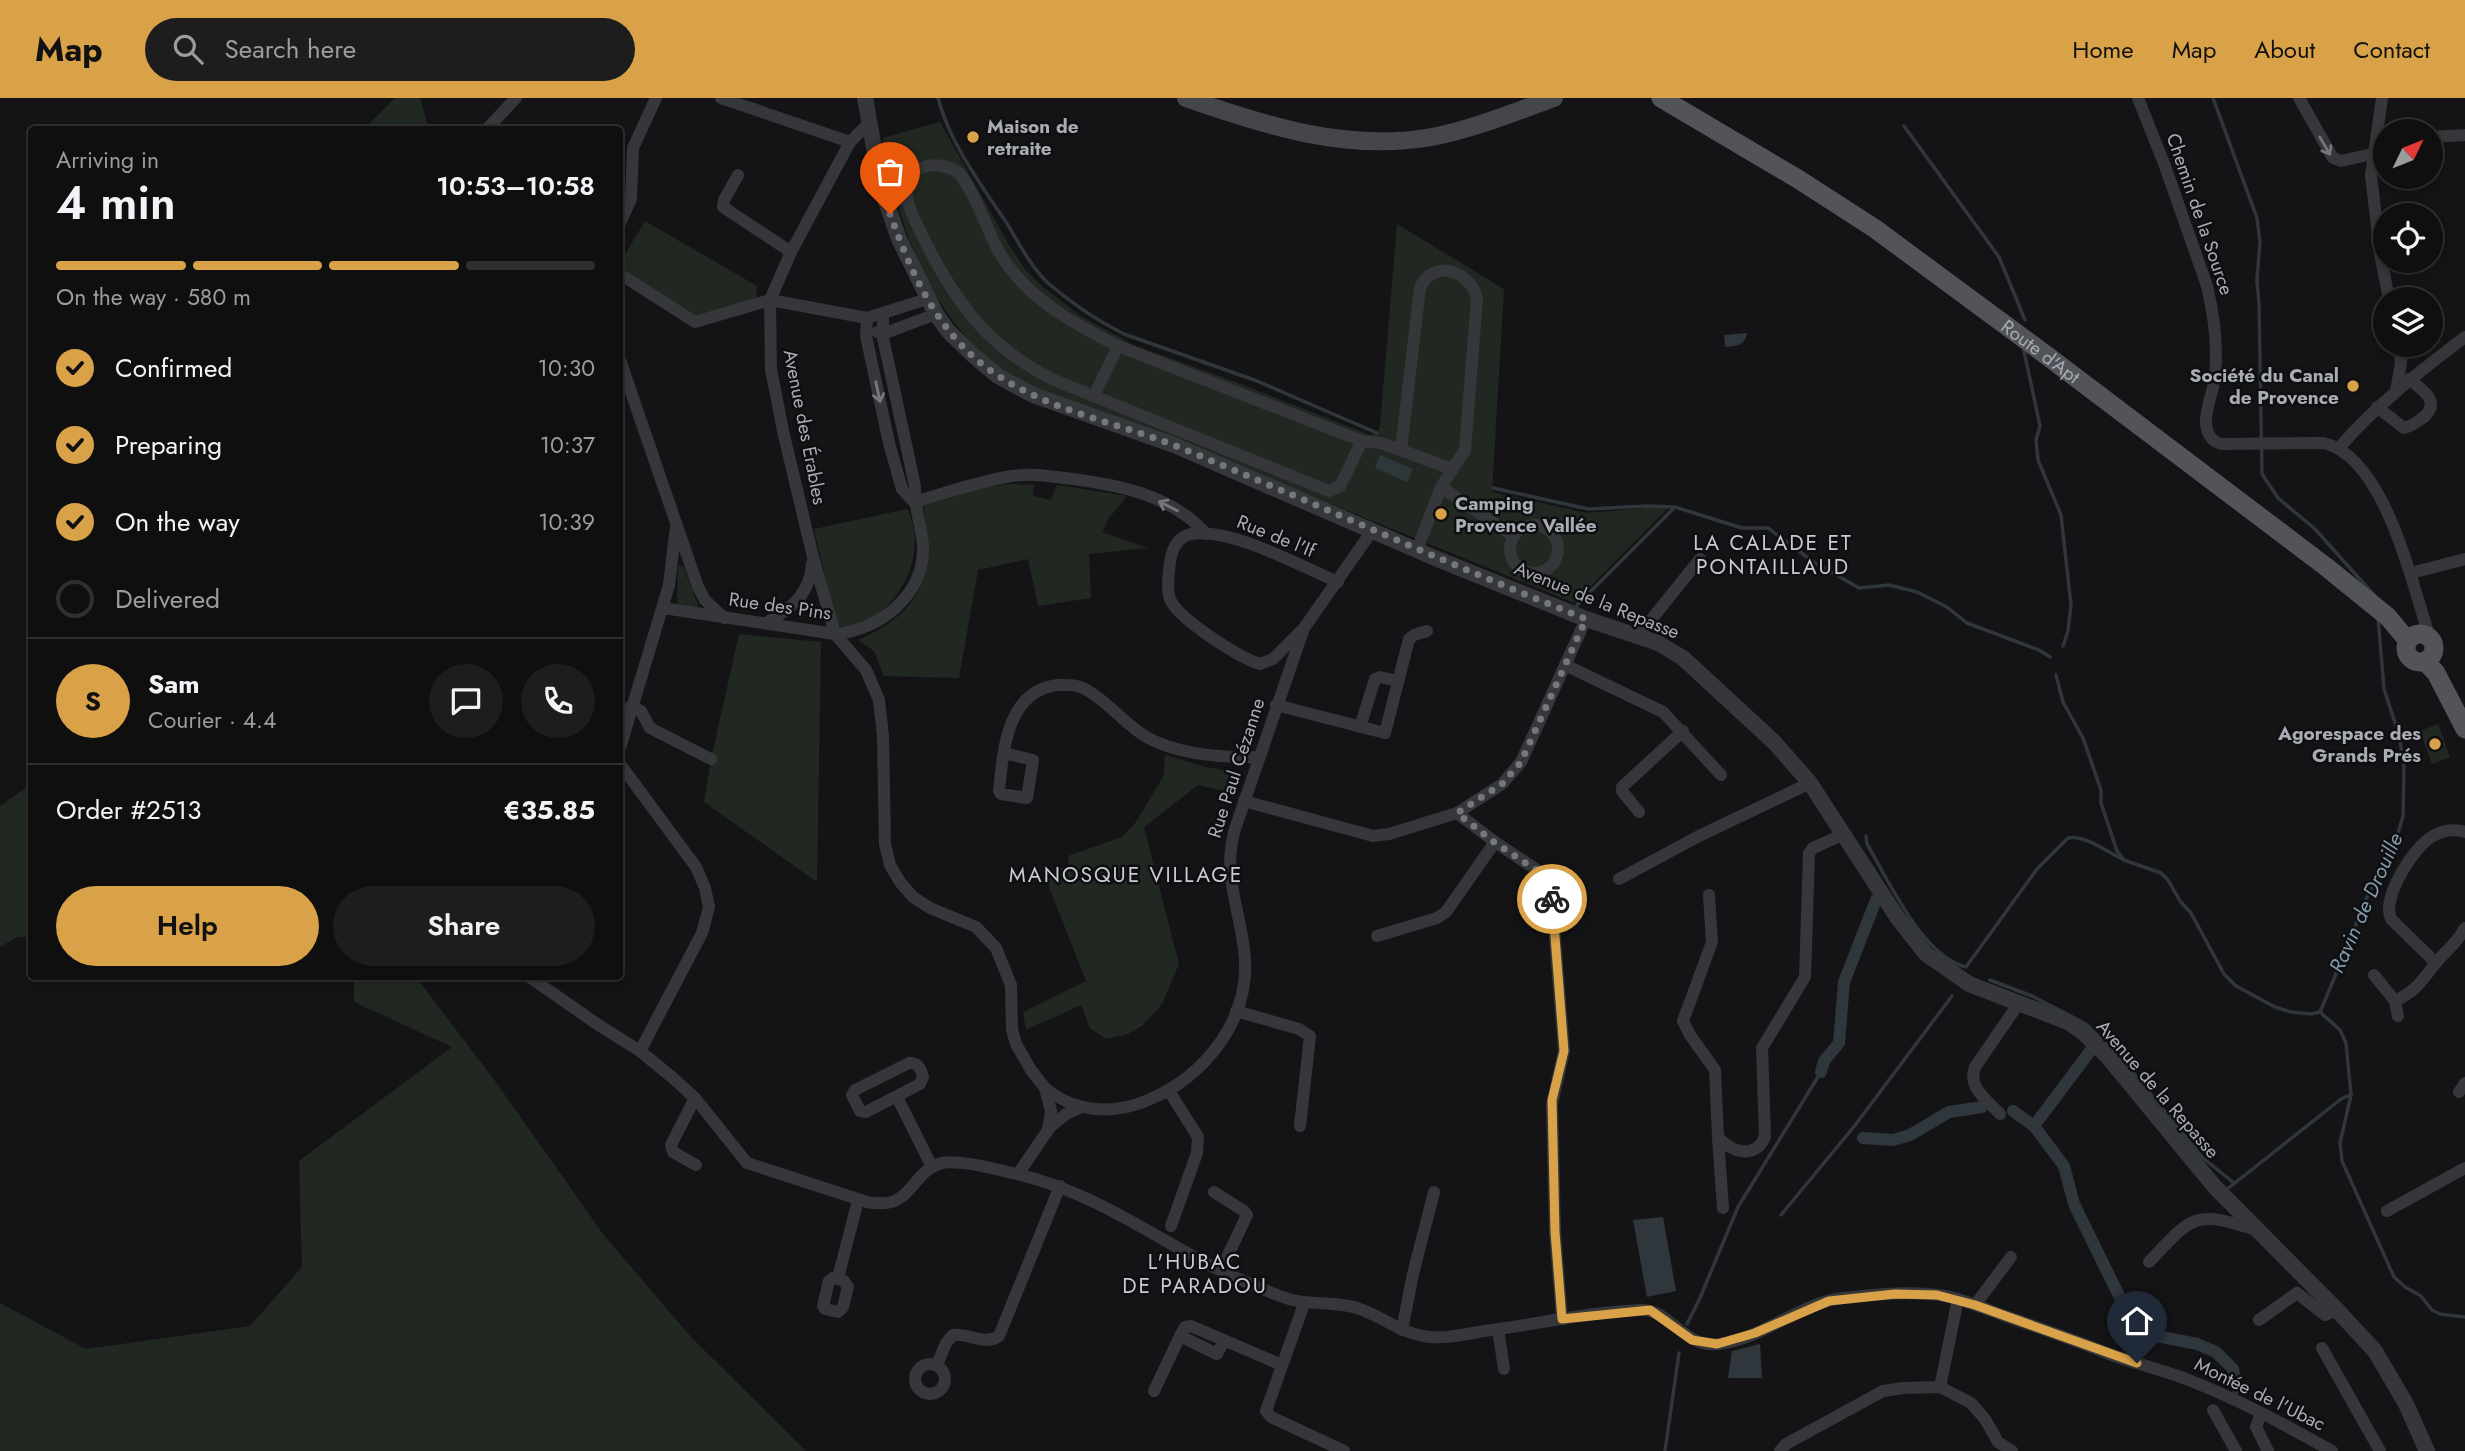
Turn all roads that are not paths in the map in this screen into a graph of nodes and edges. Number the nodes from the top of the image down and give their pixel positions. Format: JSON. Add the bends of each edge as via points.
{"nodes":[{"id":1,"x":516,"y":98,"type":"edge"},
{"id":2,"x":656,"y":98,"type":"edge"},
{"id":3,"x":721,"y":98,"type":"edge"},
{"id":4,"x":865,"y":98,"type":"edge"},
{"id":5,"x":1186,"y":98,"type":"edge"},
{"id":6,"x":1531,"y":98,"type":"edge"},
{"id":7,"x":1554,"y":98,"type":"edge"},
{"id":8,"x":2138,"y":98,"type":"edge"},
{"id":9,"x":2299,"y":98,"type":"edge"},
{"id":10,"x":2382,"y":98,"type":"edge"},
{"id":11,"x":1665,"y":99,"type":"edge"},
{"id":12,"x":1500,"y":117,"type":"junction"},
{"id":13,"x":2380,"y":119,"type":"edge"},
{"id":14,"x":868,"y":124,"type":"junction"},
{"id":15,"x":490,"y":126,"type":"edge"},
{"id":16,"x":2465,"y":135,"type":"edge"},
{"id":17,"x":2443,"y":136,"type":"edge"},
{"id":18,"x":850,"y":142,"type":"junction"},
{"id":19,"x":2373,"y":148,"type":"edge"},
{"id":20,"x":738,"y":175,"type":"dead end"},
{"id":21,"x":2373,"y":187,"type":"edge"},
{"id":22,"x":623,"y":216,"type":"edge"},
{"id":23,"x":791,"y":252,"type":"junction"},
{"id":24,"x":623,"y":276,"type":"edge"},
{"id":25,"x":2387,"y":287,"type":"edge"},
{"id":26,"x":927,"y":299,"type":"junction"},
{"id":27,"x":770,"y":300,"type":"junction"},
{"id":28,"x":883,"y":314,"type":"junction"},
{"id":29,"x":936,"y":314,"type":"junction"},
{"id":30,"x":867,"y":322,"type":"junction"},
{"id":31,"x":882,"y":333,"type":"junction"},
{"id":32,"x":2465,"y":337,"type":"edge"},
{"id":33,"x":1118,"y":346,"type":"junction"},
{"id":34,"x":2400,"y":357,"type":"edge"},
{"id":35,"x":623,"y":369,"type":"edge"},
{"id":36,"x":2409,"y":379,"type":"junction"},
{"id":37,"x":2396,"y":391,"type":"junction"},
{"id":38,"x":1094,"y":396,"type":"junction"},
{"id":39,"x":2377,"y":407,"type":"junction"},
{"id":40,"x":1362,"y":442,"type":"junction"},
{"id":41,"x":2339,"y":448,"type":"junction"},
{"id":42,"x":1401,"y":450,"type":"junction"},
{"id":43,"x":1452,"y":469,"type":"junction"},
{"id":44,"x":1441,"y":487,"type":"junction"},
{"id":45,"x":914,"y":502,"type":"junction"},
{"id":46,"x":676,"y":521,"type":"junction"},
{"id":47,"x":1372,"y":531,"type":"junction"},
{"id":48,"x":1206,"y":534,"type":"junction"},
{"id":49,"x":1513,"y":536,"type":"dead end"},
{"id":50,"x":1417,"y":550,"type":"junction"},
{"id":51,"x":687,"y":555,"type":"junction"},
{"id":52,"x":813,"y":557,"type":"junction"},
{"id":53,"x":672,"y":559,"type":"junction"},
{"id":54,"x":1700,"y":559,"type":"dead end"},
{"id":55,"x":2465,"y":559,"type":"edge"},
{"id":56,"x":2411,"y":573,"type":"junction"},
{"id":57,"x":1338,"y":582,"type":"junction"},
{"id":58,"x":663,"y":608,"type":"junction"},
{"id":59,"x":724,"y":618,"type":"junction"},
{"id":60,"x":1586,"y":619,"type":"junction"},
{"id":61,"x":766,"y":623,"type":"junction"},
{"id":62,"x":1304,"y":628,"type":"junction"},
{"id":63,"x":1427,"y":631,"type":"dead end"},
{"id":64,"x":835,"y":634,"type":"junction"},
{"id":65,"x":1638,"y":636,"type":"junction"},
{"id":66,"x":2418,"y":640,"type":"junction"},
{"id":67,"x":1565,"y":665,"type":"junction"},
{"id":68,"x":1398,"y":681,"type":"junction"},
{"id":69,"x":1276,"y":705,"type":"junction"},
{"id":70,"x":631,"y":706,"type":"junction"},
{"id":71,"x":1360,"y":727,"type":"junction"},
{"id":72,"x":2465,"y":729,"type":"edge"},
{"id":73,"x":1683,"y":731,"type":"junction"},
{"id":74,"x":623,"y":737,"type":"edge"},
{"id":75,"x":1005,"y":751,"type":"dead end"},
{"id":76,"x":1259,"y":757,"type":"junction"},
{"id":77,"x":710,"y":759,"type":"dead end"},
{"id":78,"x":623,"y":768,"type":"edge"},
{"id":79,"x":1721,"y":775,"type":"dead end"},
{"id":80,"x":1810,"y":783,"type":"junction"},
{"id":81,"x":1244,"y":801,"type":"junction"},
{"id":82,"x":1639,"y":812,"type":"dead end"},
{"id":83,"x":1457,"y":813,"type":"junction"},
{"id":84,"x":2465,"y":832,"type":"edge"},
{"id":85,"x":1844,"y":834,"type":"junction"},
{"id":86,"x":1494,"y":842,"type":"junction"},
{"id":87,"x":1619,"y":879,"type":"dead end"},
{"id":88,"x":1709,"y":895,"type":"dead end"},
{"id":89,"x":2465,"y":928,"type":"edge"},
{"id":90,"x":1377,"y":936,"type":"dead end"},
{"id":91,"x":2436,"y":962,"type":"junction"},
{"id":92,"x":2374,"y":975,"type":"dead end"},
{"id":93,"x":534,"y":980,"type":"edge"},
{"id":94,"x":2395,"y":1001,"type":"junction"},
{"id":95,"x":2019,"y":1003,"type":"junction"},
{"id":96,"x":1236,"y":1010,"type":"junction"},
{"id":97,"x":2398,"y":1016,"type":"dead end"},
{"id":98,"x":640,"y":1051,"type":"junction"},
{"id":99,"x":1045,"y":1088,"type":"junction"},
{"id":100,"x":1169,"y":1091,"type":"junction"},
{"id":101,"x":897,"y":1097,"type":"junction"},
{"id":102,"x":695,"y":1098,"type":"junction"},
{"id":103,"x":1081,"y":1107,"type":"junction"},
{"id":104,"x":2000,"y":1114,"type":"dead end"},
{"id":105,"x":1300,"y":1126,"type":"dead end"},
{"id":106,"x":1048,"y":1130,"type":"junction"},
{"id":107,"x":1718,"y":1137,"type":"junction"},
{"id":108,"x":696,"y":1165,"type":"dead end"},
{"id":109,"x":932,"y":1167,"type":"junction"},
{"id":110,"x":2465,"y":1168,"type":"edge"},
{"id":111,"x":1018,"y":1174,"type":"junction"},
{"id":112,"x":1060,"y":1186,"type":"junction"},
{"id":113,"x":1214,"y":1192,"type":"dead end"},
{"id":114,"x":1434,"y":1192,"type":"dead end"},
{"id":115,"x":858,"y":1200,"type":"junction"},
{"id":116,"x":1723,"y":1208,"type":"dead end"},
{"id":117,"x":2387,"y":1212,"type":"dead end"},
{"id":118,"x":1171,"y":1226,"type":"dead end"},
{"id":119,"x":2258,"y":1230,"type":"junction"},
{"id":120,"x":2011,"y":1257,"type":"dead end"},
{"id":121,"x":2149,"y":1262,"type":"dead end"},
{"id":122,"x":1221,"y":1270,"type":"junction"},
{"id":123,"x":838,"y":1279,"type":"dead end"},
{"id":124,"x":1958,"y":1299,"type":"junction"},
{"id":125,"x":1304,"y":1304,"type":"junction"},
{"id":126,"x":1975,"y":1305,"type":"junction"},
{"id":127,"x":2337,"y":1310,"type":"junction"},
{"id":128,"x":1562,"y":1319,"type":"junction"},
{"id":129,"x":2259,"y":1320,"type":"dead end"},
{"id":130,"x":1498,"y":1329,"type":"junction"},
{"id":131,"x":1402,"y":1330,"type":"junction"},
{"id":132,"x":2322,"y":1348,"type":"dead end"},
{"id":133,"x":1282,"y":1365,"type":"junction"},
{"id":134,"x":937,"y":1366,"type":"dead end"},
{"id":135,"x":1504,"y":1369,"type":"dead end"},
{"id":136,"x":1940,"y":1387,"type":"junction"},
{"id":137,"x":1154,"y":1391,"type":"dead end"},
{"id":138,"x":2213,"y":1410,"type":"dead end"},
{"id":139,"x":2260,"y":1414,"type":"junction"},
{"id":140,"x":1344,"y":1451,"type":"edge"},
{"id":141,"x":1780,"y":1451,"type":"edge"},
{"id":142,"x":2012,"y":1451,"type":"edge"},
{"id":143,"x":2236,"y":1451,"type":"edge"},
{"id":144,"x":2268,"y":1451,"type":"edge"},
{"id":145,"x":2332,"y":1451,"type":"edge"},
{"id":146,"x":2380,"y":1451,"type":"edge"},
{"id":147,"x":2427,"y":1451,"type":"edge"}],
"edges":[{"from":1,"to":15,"type":"street"},
{"from":2,"to":22,"type":"street","via":[[633,148],[631,199]]},
{"from":3,"to":18,"type":"street"},
{"from":4,"to":14,"type":"street","name":"Avenue de la Repasse"},
{"from":5,"to":12,"type":"main road","via":[[1273,127],[1360,141],[1428,137]]},
{"from":6,"to":12,"type":"main road"},
{"from":7,"to":12,"type":"main road"},
{"from":8,"to":41,"type":"street","name":"Chemin de la Source","via":[[2212,306],[2216,344],[2206,418],[2209,434],[2217,443],[2232,445],[2290,442]]},
{"from":9,"to":19,"type":"street","one_way":true,"via":[[2333,158],[2341,161]]},
{"from":10,"to":13,"type":"street"},
{"from":11,"to":66,"type":"main road","name":"Route d'Apt","via":[[1874,228],[2264,518]]},
{"from":14,"to":18,"type":"street","name":"Avenue des Érables"},
{"from":14,"to":26,"type":"street","name":"Avenue de la Repasse","via":[[890,214]]},
{"from":16,"to":17,"type":"street"},
{"from":18,"to":23,"type":"street","name":"Avenue des Érables"},
{"from":20,"to":23,"type":"street","via":[[723,207]]},
{"from":21,"to":25,"type":"street"},
{"from":23,"to":27,"type":"street","name":"Avenue des Érables"},
{"from":24,"to":27,"type":"street","via":[[695,322]]},
{"from":26,"to":28,"type":"street"},
{"from":26,"to":29,"type":"street","name":"Avenue de la Repasse"},
{"from":27,"to":30,"type":"street"},
{"from":27,"to":52,"type":"street","name":"Avenue des Érables","via":[[771,369]]},
{"from":28,"to":30,"type":"street"},
{"from":28,"to":31,"type":"street","name":"Rue des Pins"},
{"from":29,"to":31,"type":"street"},
{"from":29,"to":47,"type":"street","name":"Avenue de la Repasse","via":[[974,356],[1021,389],[1174,445]]},
{"from":30,"to":31,"type":"street"},
{"from":30,"to":45,"type":"street","name":"Rue des Pins","one_way":true,"via":[[866,336],[900,484]]},
{"from":31,"to":45,"type":"street","name":"Rue des Pins","via":[[915,486]]},
{"from":32,"to":36,"type":"street"},
{"from":33,"to":38,"type":"street"},
{"from":33,"to":38,"type":"street","via":[[1066,319],[1024,283],[1000,252],[959,173],[936,164],[912,176],[906,191],[917,226],[969,315],[1027,366]]},
{"from":33,"to":40,"type":"street"},
{"from":34,"to":37,"type":"street"},
{"from":35,"to":46,"type":"street"},
{"from":36,"to":37,"type":"street"},
{"from":36,"to":39,"type":"street","via":[[2430,399],[2430,410],[2419,421],[2404,428]]},
{"from":37,"to":39,"type":"street"},
{"from":38,"to":40,"type":"street","via":[[1329,491],[1340,486]]},
{"from":39,"to":41,"type":"street"},
{"from":40,"to":42,"type":"street"},
{"from":41,"to":56,"type":"street","via":[[2360,469],[2389,514]]},
{"from":42,"to":43,"type":"street"},
{"from":42,"to":43,"type":"street","via":[[1420,288],[1432,274],[1457,272],[1478,298],[1465,450]]},
{"from":43,"to":44,"type":"street"},
{"from":44,"to":49,"type":"street"},
{"from":44,"to":50,"type":"street"},
{"from":48,"to":45,"type":"street","one_way":true,"via":[[1175,509],[1125,487],[1060,478],[1021,475]]},
{"from":45,"to":64,"type":"street","name":"Rue des Pins","via":[[923,548],[913,586],[876,623]]},
{"from":46,"to":51,"type":"street"},
{"from":46,"to":53,"type":"street"},
{"from":47,"to":50,"type":"street","name":"Avenue de la Repasse"},
{"from":47,"to":57,"type":"street","name":"Rue Paul Cézanne"},
{"from":48,"to":57,"type":"street","name":"Rue de l'If","via":[[1237,539]]},
{"from":48,"to":62,"type":"street","name":"Rue de l'If","via":[[1182,538],[1171,554],[1169,596],[1183,617],[1260,664],[1273,659]]},
{"from":50,"to":60,"type":"street","name":"Avenue de la Repasse"},
{"from":51,"to":53,"type":"street"},
{"from":51,"to":59,"type":"street","via":[[702,596]]},
{"from":52,"to":61,"type":"street","via":[[804,594]]},
{"from":52,"to":64,"type":"street","name":"Avenue des Érables"},
{"from":53,"to":58,"type":"street"},
{"from":54,"to":65,"type":"street"},
{"from":55,"to":56,"type":"street"},
{"from":56,"to":66,"type":"street"},
{"from":57,"to":62,"type":"street","name":"Rue Paul Cézanne"},
{"from":58,"to":59,"type":"street","name":"Rue des Pins"},
{"from":58,"to":70,"type":"street"},
{"from":59,"to":61,"type":"street","name":"Rue des Pins"},
{"from":60,"to":65,"type":"street","name":"Avenue de la Repasse"},
{"from":60,"to":67,"type":"street"},
{"from":61,"to":64,"type":"street","name":"Rue des Pins"},
{"from":62,"to":69,"type":"street","name":"Rue Paul Cézanne"},
{"from":63,"to":68,"type":"street","via":[[1410,637]]},
{"from":64,"to":99,"type":"street","via":[[866,670],[879,700],[885,844],[892,869],[913,897],[976,927],[996,948],[1011,985],[1014,1037]]},
{"from":65,"to":80,"type":"street","name":"Avenue de la Repasse","via":[[1671,650],[1698,669],[1774,741]]},
{"from":66,"to":72,"type":"main road"},
{"from":67,"to":73,"type":"street","via":[[1663,712]]},
{"from":67,"to":83,"type":"street","via":[[1521,762],[1502,784]]},
{"from":68,"to":71,"type":"street","via":[[1375,679]]},
{"from":68,"to":71,"type":"street","via":[[1385,733]]},
{"from":69,"to":71,"type":"street"},
{"from":69,"to":76,"type":"street","name":"Rue Paul Cézanne"},
{"from":70,"to":74,"type":"street"},
{"from":70,"to":77,"type":"street","via":[[641,711],[650,728]]},
{"from":73,"to":79,"type":"street"},
{"from":73,"to":82,"type":"street","via":[[1622,787]]},
{"from":75,"to":76,"type":"street","via":[[1013,718],[1027,698],[1047,687],[1070,685],[1089,691],[1157,742],[1205,755]]},
{"from":76,"to":81,"type":"street","name":"Rue Paul Cézanne"},
{"from":78,"to":98,"type":"street","via":[[695,865],[709,907],[702,933]]},
{"from":80,"to":85,"type":"street","name":"Avenue de la Repasse"},
{"from":80,"to":87,"type":"street"},
{"from":81,"to":83,"type":"street","via":[[1373,836]]},
{"from":81,"to":96,"type":"street","name":"Rue Paul Cézanne","via":[[1229,858],[1245,954]]},
{"from":83,"to":86,"type":"street"},
{"from":84,"to":91,"type":"street","via":[[2443,831],[2427,840],[2409,861],[2391,897],[2391,919]]},
{"from":85,"to":95,"type":"street","name":"Avenue de la Repasse","via":[[1926,954],[1969,984]]},
{"from":85,"to":107,"type":"street","via":[[1809,853],[1805,977],[1762,1048],[1765,1140],[1740,1152]]},
{"from":86,"to":90,"type":"street","via":[[1446,912]]},
{"from":86,"to":128,"type":"street","via":[[1543,874],[1551,888],[1564,1051],[1552,1100]]},
{"from":88,"to":107,"type":"street","via":[[1712,942],[1684,1021],[1715,1070]]},
{"from":89,"to":91,"type":"street","via":[[2455,946]]},
{"from":91,"to":94,"type":"street","via":[[2421,984]]},
{"from":92,"to":94,"type":"street"},
{"from":93,"to":98,"type":"street"},
{"from":94,"to":97,"type":"street"},
{"from":95,"to":104,"type":"street","via":[[1972,1075],[1976,1088]]},
{"from":95,"to":119,"type":"street","name":"Avenue de la Repasse","via":[[2056,1016],[2085,1034],[2214,1186]]},
{"from":96,"to":100,"type":"street","name":"Rue Paul Cézanne","via":[[1210,1056]]},
{"from":96,"to":105,"type":"street","via":[[1310,1036]]},
{"from":98,"to":102,"type":"street"},
{"from":99,"to":103,"type":"street","name":"Rue Paul Cézanne","via":[[1062,1101]]},
{"from":99,"to":106,"type":"street","via":[[1051,1108]]},
{"from":100,"to":103,"type":"street","name":"Rue Paul Cézanne","via":[[1124,1108]]},
{"from":100,"to":118,"type":"street","via":[[1199,1141]]},
{"from":101,"to":101,"type":"street","via":[[923,1081],[914,1063],[852,1095],[864,1113]]},
{"from":101,"to":109,"type":"street"},
{"from":102,"to":108,"type":"street","via":[[671,1145],[673,1152]]},
{"from":102,"to":115,"type":"street","via":[[747,1163]]},
{"from":103,"to":106,"type":"street"},
{"from":106,"to":111,"type":"street"},
{"from":107,"to":116,"type":"street"},
{"from":109,"to":111,"type":"street","name":"Montée de l'Ubac","via":[[952,1162]]},
{"from":109,"to":115,"type":"street","via":[[893,1201]]},
{"from":110,"to":117,"type":"street"},
{"from":111,"to":112,"type":"street","name":"Montée de l'Ubac"},
{"from":112,"to":122,"type":"street","name":"Montée de l'Ubac"},
{"from":112,"to":134,"type":"street","via":[[999,1336],[988,1341],[953,1335]]},
{"from":113,"to":122,"type":"street","via":[[1247,1216]]},
{"from":114,"to":131,"type":"street"},
{"from":115,"to":123,"type":"street"},
{"from":119,"to":121,"type":"street","via":[[2220,1219],[2200,1219],[2182,1228]]},
{"from":119,"to":127,"type":"street","name":"Avenue de la Repasse"},
{"from":120,"to":126,"type":"street"},
{"from":122,"to":125,"type":"street","name":"Montée de l'Ubac"},
{"from":124,"to":126,"type":"street","name":"Montée de l'Ubac"},
{"from":124,"to":128,"type":"street","name":"Montée de l'Ubac","via":[[1919,1294],[1837,1299],[1717,1344],[1692,1340],[1650,1310]]},
{"from":124,"to":136,"type":"street"},
{"from":125,"to":131,"type":"street","name":"Montée de l'Ubac","via":[[1348,1306]]},
{"from":125,"to":133,"type":"street"},
{"from":126,"to":139,"type":"street","name":"Montée de l'Ubac","via":[[2187,1379]]},
{"from":127,"to":129,"type":"street","via":[[2325,1315],[2297,1293]]},
{"from":127,"to":147,"type":"street","name":"Avenue de la Repasse","via":[[2386,1367]]},
{"from":128,"to":130,"type":"street","name":"Montée de l'Ubac"},
{"from":130,"to":131,"type":"street","name":"Montée de l'Ubac","via":[[1432,1337]]},
{"from":130,"to":135,"type":"street"},
{"from":132,"to":146,"type":"street"},
{"from":133,"to":137,"type":"street","via":[[1224,1341],[1217,1353],[1180,1336]]},
{"from":133,"to":140,"type":"street","via":[[1267,1413]]},
{"from":136,"to":141,"type":"street","via":[[1883,1391]]},
{"from":136,"to":142,"type":"street","via":[[1971,1403],[1998,1442]]},
{"from":138,"to":143,"type":"street"},
{"from":139,"to":144,"type":"street","via":[[2256,1427]]},
{"from":139,"to":145,"type":"street","name":"Montée de l'Ubac"}]}
